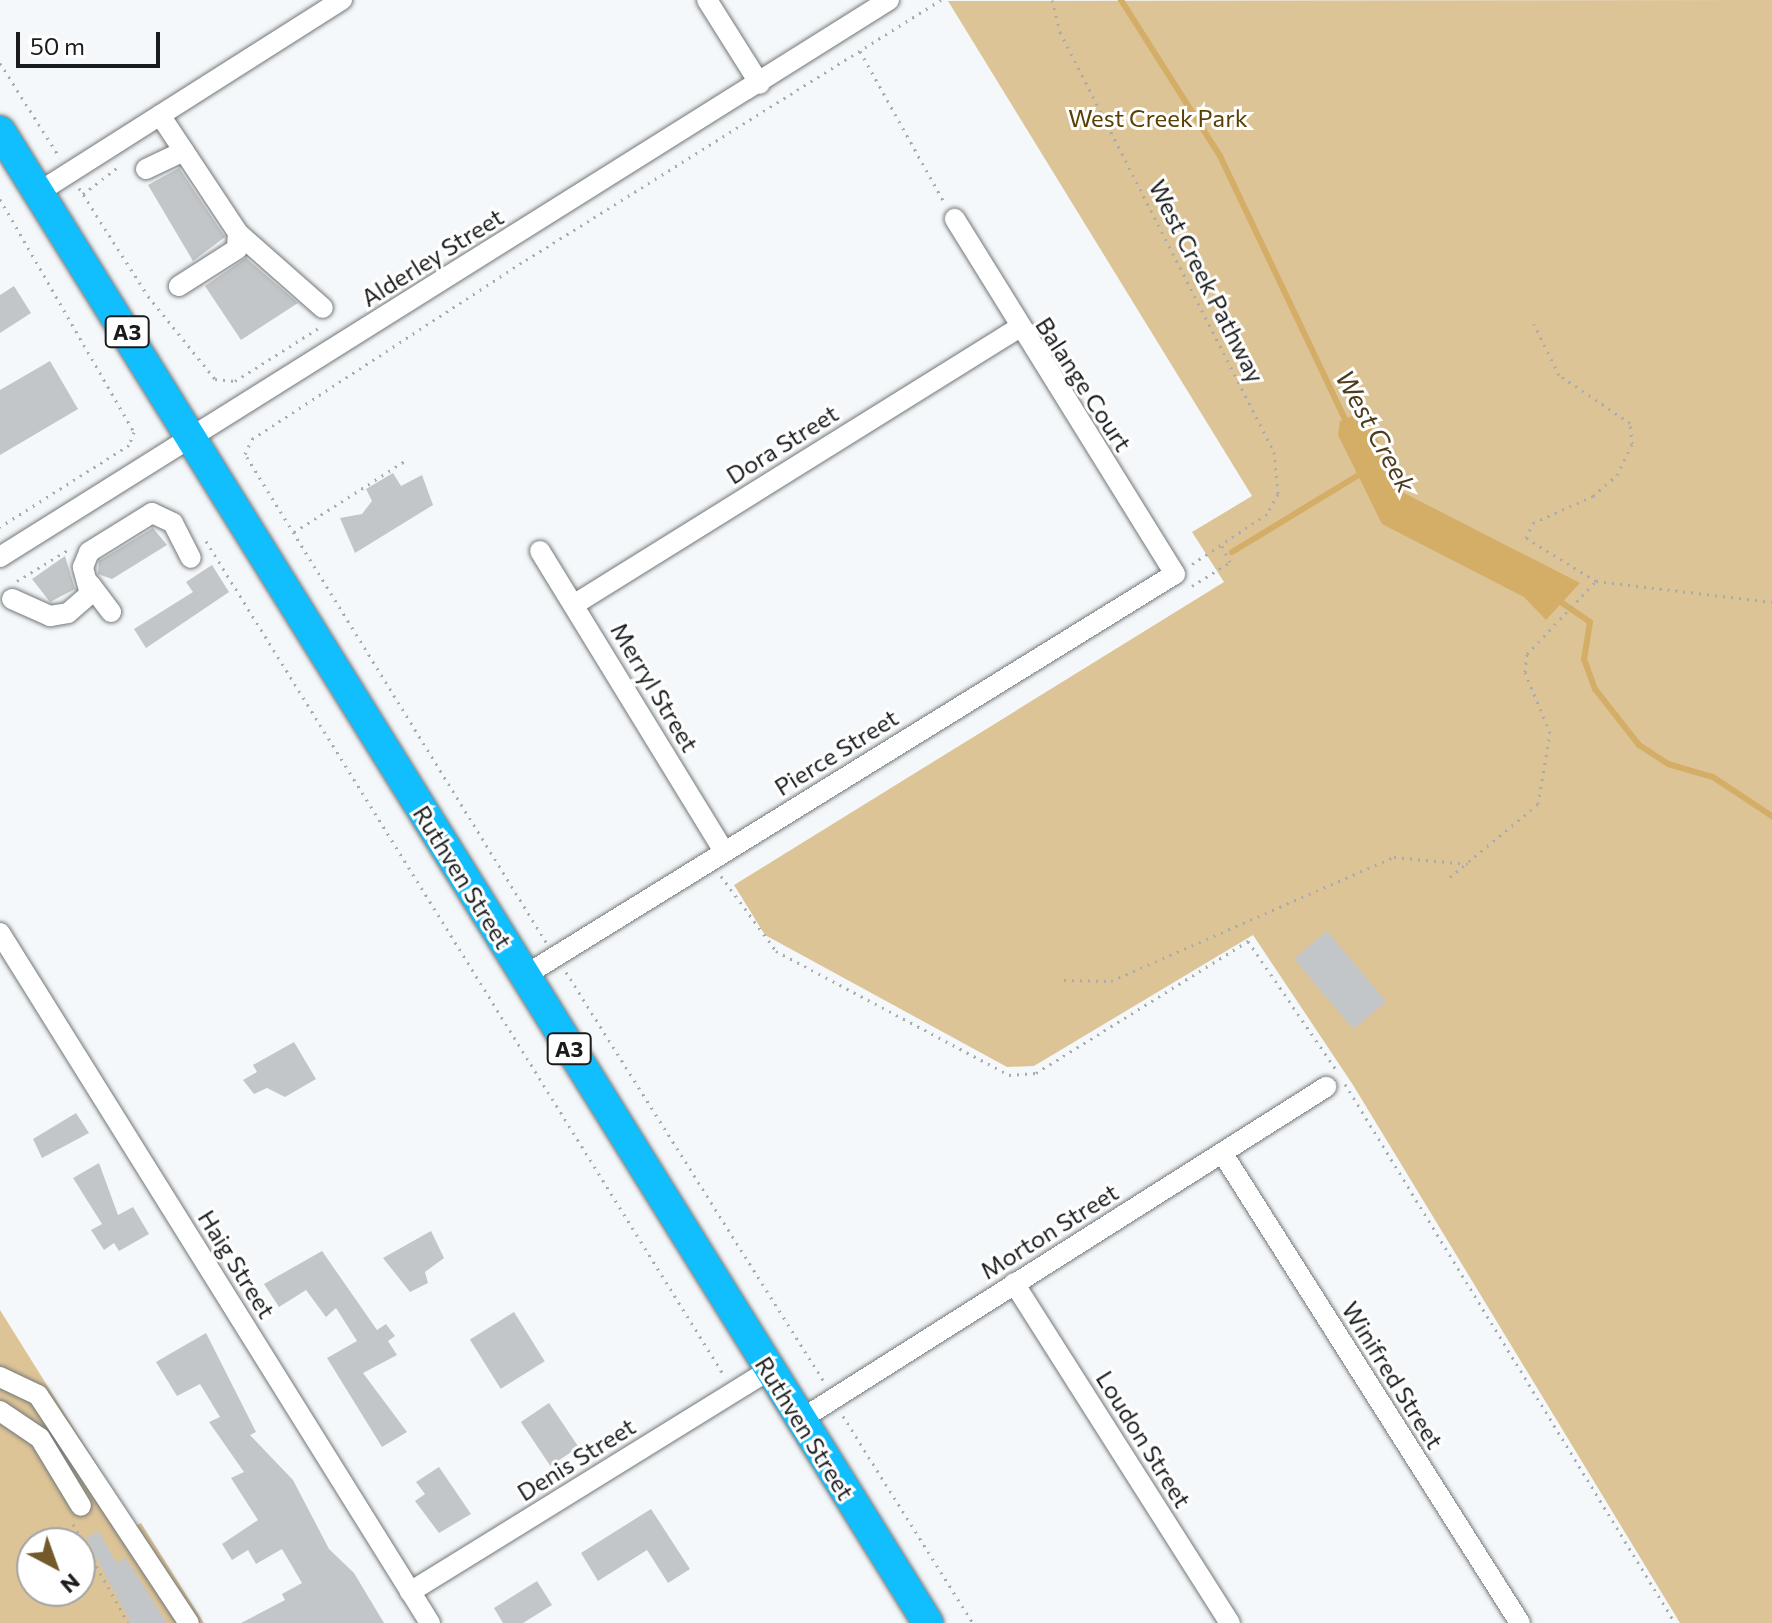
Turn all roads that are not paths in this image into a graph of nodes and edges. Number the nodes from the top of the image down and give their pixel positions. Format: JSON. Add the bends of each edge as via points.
{"nodes":[{"id":1,"x":342,"y":0,"type":"edge"},
{"id":2,"x":707,"y":0,"type":"edge"},
{"id":3,"x":889,"y":0,"type":"edge"},
{"id":4,"x":760,"y":84,"type":"junction"},
{"id":5,"x":160,"y":115,"type":"junction"},
{"id":6,"x":0,"y":131,"type":"edge"},
{"id":7,"x":184,"y":151,"type":"junction"},
{"id":8,"x":146,"y":169,"type":"dead end"},
{"id":9,"x":39,"y":192,"type":"junction"},
{"id":10,"x":955,"y":219,"type":"road end"},
{"id":11,"x":238,"y":233,"type":"junction"},
{"id":12,"x":179,"y":286,"type":"dead end"},
{"id":13,"x":328,"y":313,"type":"road end"},
{"id":14,"x":1017,"y":329,"type":"junction"},
{"id":15,"x":193,"y":437,"type":"junction"},
{"id":16,"x":540,"y":551,"type":"dead end"},
{"id":17,"x":0,"y":557,"type":"edge"},
{"id":18,"x":191,"y":558,"type":"dead end"},
{"id":19,"x":1175,"y":574,"type":"joint"},
{"id":20,"x":90,"y":584,"type":"junction"},
{"id":21,"x":12,"y":599,"type":"dead end"},
{"id":22,"x":575,"y":604,"type":"junction"},
{"id":23,"x":111,"y":612,"type":"dead end"},
{"id":24,"x":724,"y":851,"type":"junction"},
{"id":25,"x":0,"y":933,"type":"edge"},
{"id":26,"x":524,"y":976,"type":"junction"},
{"id":27,"x":1326,"y":1087,"type":"dead end"},
{"id":28,"x":1223,"y":1154,"type":"junction"},
{"id":29,"x":1014,"y":1283,"type":"junction"},
{"id":30,"x":769,"y":1370,"type":"junction"},
{"id":31,"x":0,"y":1377,"type":"edge"},
{"id":32,"x":0,"y":1411,"type":"edge"},
{"id":33,"x":800,"y":1420,"type":"junction"},
{"id":34,"x":81,"y":1506,"type":"road end"},
{"id":35,"x":410,"y":1592,"type":"junction"},
{"id":36,"x":189,"y":1623,"type":"edge"},
{"id":37,"x":430,"y":1623,"type":"edge"},
{"id":38,"x":928,"y":1623,"type":"edge"},
{"id":39,"x":1230,"y":1623,"type":"edge"},
{"id":40,"x":1520,"y":1623,"type":"edge"}],
"edges":[{"from":1,"to":5,"type":"street"},
{"from":2,"to":4,"type":"street"},
{"from":3,"to":4,"type":"street","name":"Alderley Street"},
{"from":4,"to":15,"type":"street","name":"Alderley Street"},
{"from":5,"to":7,"type":"street"},
{"from":5,"to":9,"type":"street"},
{"from":6,"to":9,"type":"highway","name":"Ruthven Street","number":"A3"},
{"from":7,"to":8,"type":"street"},
{"from":7,"to":11,"type":"street"},
{"from":9,"to":15,"type":"highway","name":"Ruthven Street","number":"A3"},
{"from":10,"to":14,"type":"street","name":"Balange Court"},
{"from":11,"to":12,"type":"street","via":[[237,249]]},
{"from":11,"to":13,"type":"street"},
{"from":14,"to":19,"type":"street","name":"Balange Court"},
{"from":14,"to":22,"type":"street","name":"Dora Street"},
{"from":15,"to":17,"type":"street","name":"Alderley Street"},
{"from":15,"to":26,"type":"highway","name":"Ruthven Street","number":"A3"},
{"from":16,"to":22,"type":"street","name":"Merryl Street"},
{"from":18,"to":20,"type":"street","via":[[173,523],[152,513],[89,552],[83,567]]},
{"from":19,"to":24,"type":"street","name":"Pierce Street"},
{"from":20,"to":21,"type":"street","via":[[86,601],[58,616]]},
{"from":20,"to":23,"type":"street"},
{"from":22,"to":24,"type":"street","name":"Merryl Street"},
{"from":24,"to":26,"type":"street","name":"Pierce Street"},
{"from":25,"to":35,"type":"street","name":"Haig Street"},
{"from":26,"to":30,"type":"highway","name":"Ruthven Street","number":"A3"},
{"from":27,"to":28,"type":"street","name":"Morton Street"},
{"from":28,"to":29,"type":"street","name":"Morton Street"},
{"from":28,"to":40,"type":"street","name":"Winifred Street"},
{"from":29,"to":33,"type":"street","name":"Morton Street"},
{"from":29,"to":39,"type":"street","name":"Loudon Street"},
{"from":30,"to":33,"type":"highway","name":"Ruthven Street","number":"A3"},
{"from":30,"to":35,"type":"street","name":"Denis Street"},
{"from":31,"to":36,"type":"street","via":[[38,1395]]},
{"from":32,"to":34,"type":"street","via":[[40,1438]]},
{"from":33,"to":38,"type":"highway","name":"Ruthven Street","number":"A3"},
{"from":35,"to":37,"type":"street","name":"Haig Street"}]}
